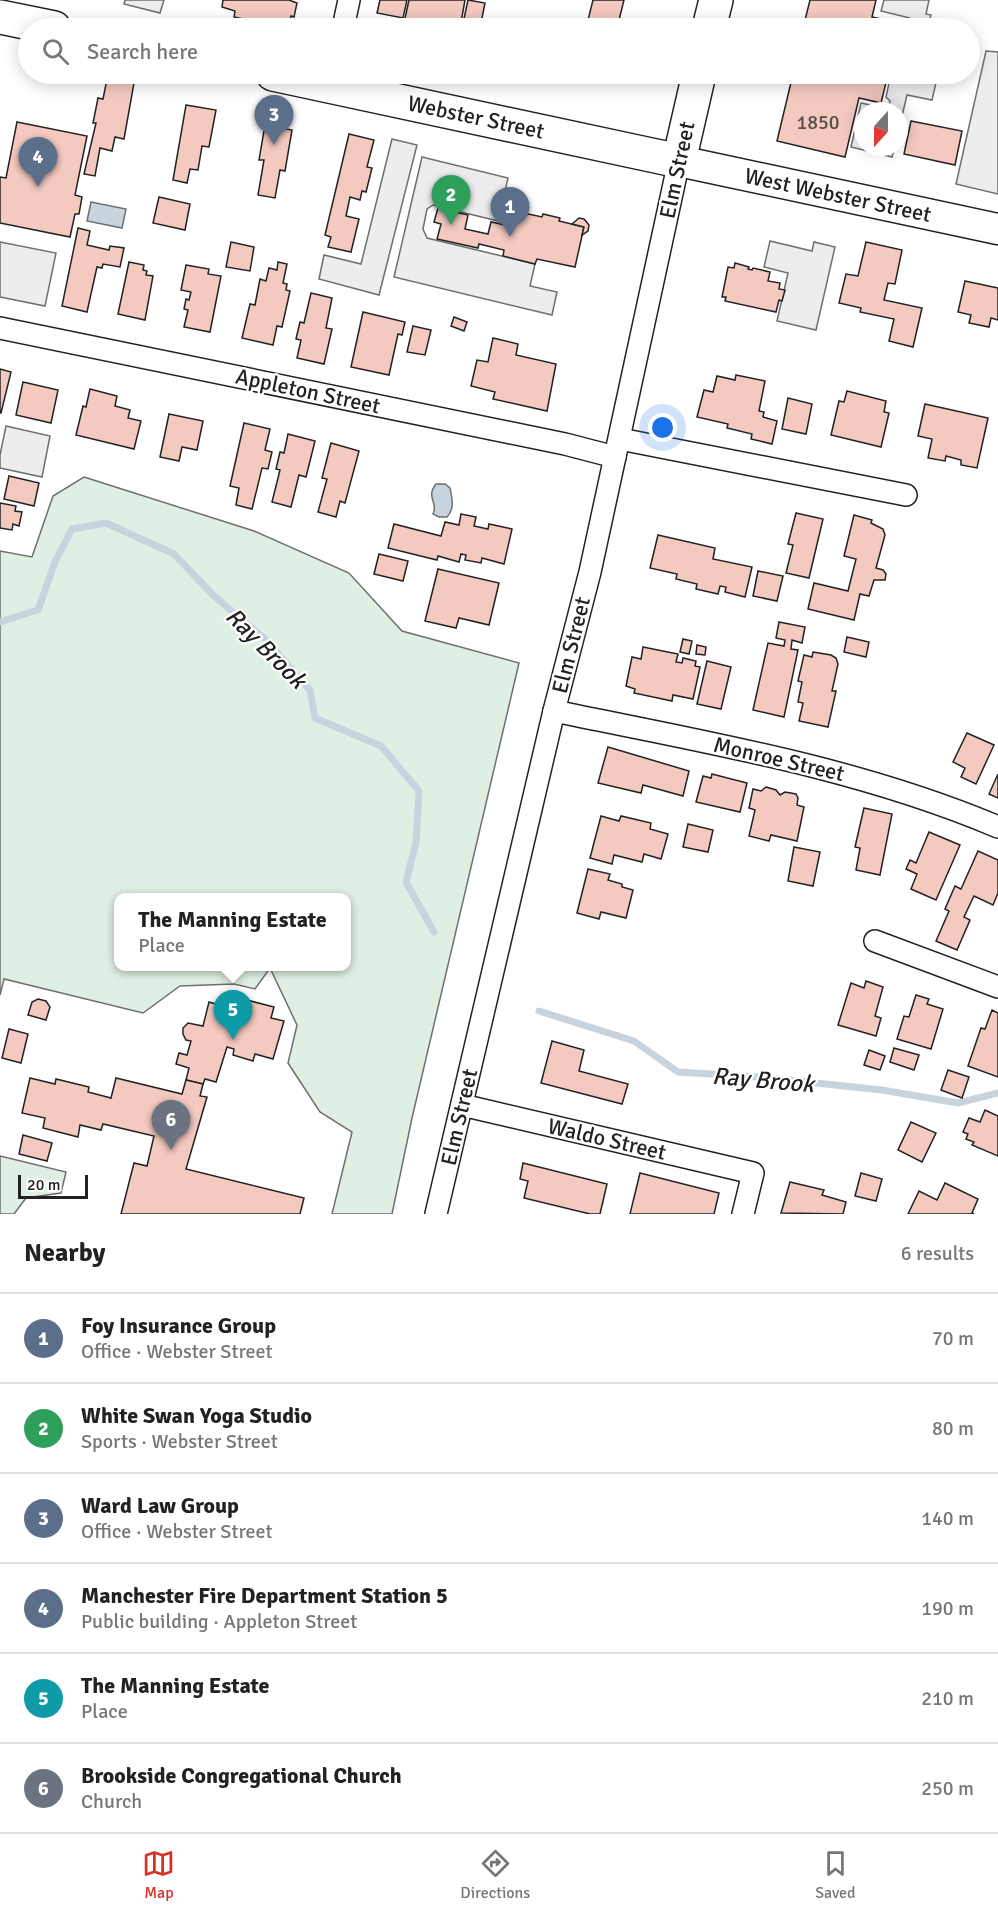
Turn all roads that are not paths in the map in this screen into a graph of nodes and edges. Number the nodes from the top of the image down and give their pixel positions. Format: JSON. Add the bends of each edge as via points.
{"nodes":[{"id":1,"x":349,"y":0,"type":"edge"},
{"id":2,"x":716,"y":0,"type":"edge"},
{"id":3,"x":3,"y":17,"type":"edge"},
{"id":4,"x":345,"y":18,"type":"edge"},
{"id":5,"x":712,"y":18,"type":"edge"},
{"id":6,"x":18,"y":20,"type":"edge"},
{"id":7,"x":348,"y":84,"type":"edge"},
{"id":8,"x":697,"y":84,"type":"edge"},
{"id":9,"x":679,"y":161,"type":"junction"},
{"id":10,"x":998,"y":229,"type":"edge"},
{"id":11,"x":0,"y":328,"type":"edge"},
{"id":12,"x":617,"y":448,"type":"junction"},
{"id":13,"x":906,"y":495,"type":"dead end"},
{"id":14,"x":554,"y":711,"type":"junction"},
{"id":15,"x":998,"y":827,"type":"edge"},
{"id":16,"x":875,"y":941,"type":"dead end"},
{"id":17,"x":998,"y":987,"type":"edge"},
{"id":18,"x":462,"y":1105,"type":"junction"},
{"id":19,"x":436,"y":1214,"type":"edge"},
{"id":20,"x":743,"y":1214,"type":"edge"}],
"edges":[{"from":1,"to":4,"type":"street"},
{"from":2,"to":5,"type":"main road"},
{"from":3,"to":6,"type":"main road"},
{"from":7,"to":9,"type":"main road","name":"Webster Street"},
{"from":8,"to":9,"type":"main road","name":"Elm Street"},
{"from":9,"to":10,"type":"street","name":"West Webster Street"},
{"from":9,"to":12,"type":"street","name":"Elm Street"},
{"from":11,"to":12,"type":"street","name":"Appleton Street","via":[[565,444]]},
{"from":12,"to":13,"type":"street","name":"Appleton Street"},
{"from":12,"to":14,"type":"street","name":"Elm Street"},
{"from":14,"to":15,"type":"street","name":"Monroe Street","via":[[853,776]]},
{"from":14,"to":18,"type":"street","name":"Elm Street"},
{"from":16,"to":17,"type":"street"},
{"from":18,"to":19,"type":"street","name":"Elm Street"},
{"from":18,"to":20,"type":"street","name":"Waldo Street","via":[[753,1173]]}]}
